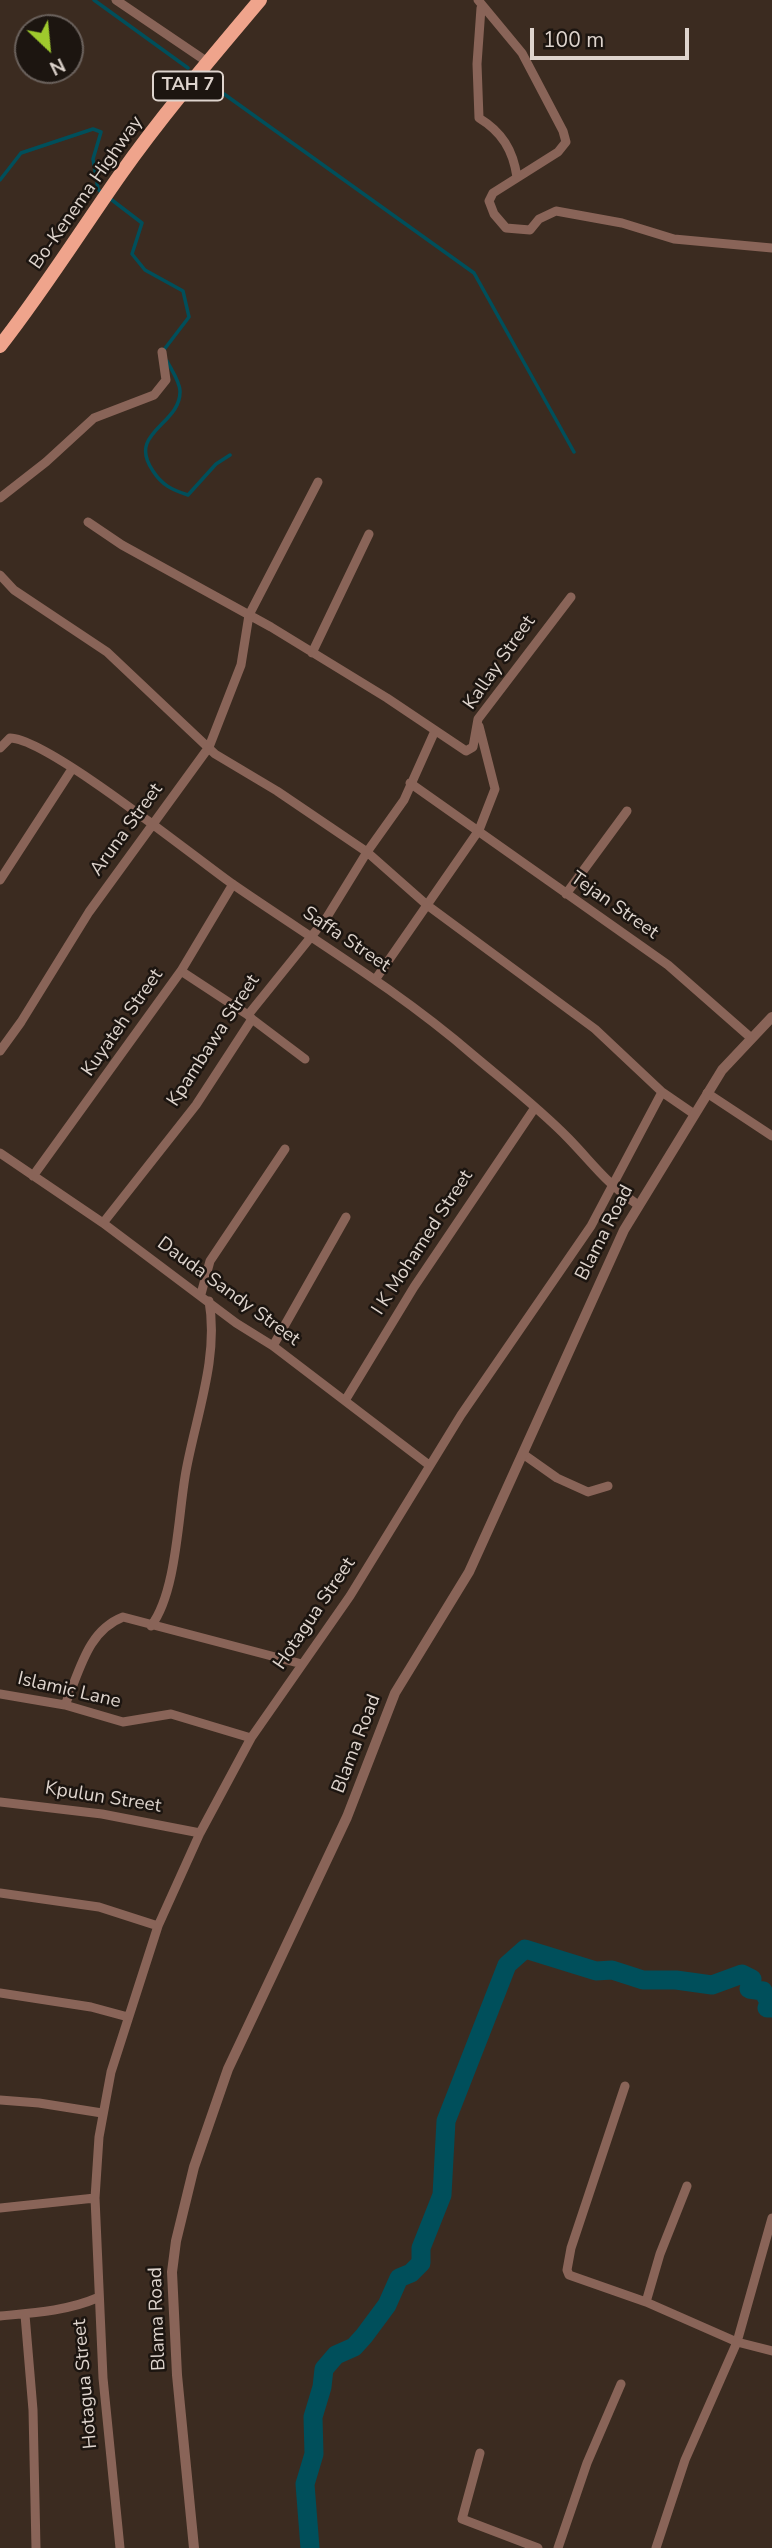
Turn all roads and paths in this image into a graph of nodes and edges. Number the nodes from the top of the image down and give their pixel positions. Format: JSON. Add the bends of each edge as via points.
{"nodes":[{"id":1,"x":116,"y":0,"type":"edge"},
{"id":2,"x":260,"y":0,"type":"edge"},
{"id":3,"x":480,"y":4,"type":"edge"},
{"id":4,"x":206,"y":61,"type":"junction"},
{"id":5,"x":517,"y":177,"type":"junction"},
{"id":6,"x":772,"y":248,"type":"edge"},
{"id":7,"x":0,"y":346,"type":"edge"},
{"id":8,"x":162,"y":352,"type":"dead end"},
{"id":9,"x":318,"y":482,"type":"dead end"},
{"id":10,"x":0,"y":498,"type":"edge"},
{"id":11,"x":88,"y":522,"type":"dead end"},
{"id":12,"x":369,"y":534,"type":"dead end"},
{"id":13,"x":0,"y":575,"type":"edge"},
{"id":14,"x":570,"y":597,"type":"dead end"},
{"id":15,"x":249,"y":615,"type":"junction"},
{"id":16,"x":312,"y":653,"type":"junction"},
{"id":17,"x":478,"y":719,"type":"junction"},
{"id":18,"x":434,"y":733,"type":"junction"},
{"id":19,"x":209,"y":747,"type":"junction"},
{"id":20,"x":0,"y":748,"type":"edge"},
{"id":21,"x":72,"y":769,"type":"junction"},
{"id":22,"x":410,"y":783,"type":"junction"},
{"id":23,"x":627,"y":811,"type":"dead end"},
{"id":24,"x":152,"y":825,"type":"junction"},
{"id":25,"x":479,"y":830,"type":"junction"},
{"id":26,"x":367,"y":852,"type":"junction"},
{"id":27,"x":0,"y":880,"type":"edge"},
{"id":28,"x":233,"y":884,"type":"junction"},
{"id":29,"x":566,"y":894,"type":"junction"},
{"id":30,"x":427,"y":905,"type":"junction"},
{"id":31,"x":309,"y":938,"type":"junction"},
{"id":32,"x":181,"y":971,"type":"junction"},
{"id":33,"x":375,"y":980,"type":"junction"},
{"id":34,"x":250,"y":1017,"type":"junction"},
{"id":35,"x":772,"y":1017,"type":"edge"},
{"id":36,"x":750,"y":1037,"type":"junction"},
{"id":37,"x":0,"y":1051,"type":"edge"},
{"id":38,"x":305,"y":1059,"type":"dead end"},
{"id":39,"x":662,"y":1092,"type":"junction"},
{"id":40,"x":707,"y":1093,"type":"junction"},
{"id":41,"x":534,"y":1109,"type":"junction"},
{"id":42,"x":694,"y":1114,"type":"junction"},
{"id":43,"x":772,"y":1136,"type":"edge"},
{"id":44,"x":285,"y":1149,"type":"dead end"},
{"id":45,"x":0,"y":1153,"type":"edge"},
{"id":46,"x":33,"y":1176,"type":"junction"},
{"id":47,"x":611,"y":1187,"type":"junction"},
{"id":48,"x":638,"y":1205,"type":"junction"},
{"id":49,"x":346,"y":1217,"type":"dead end"},
{"id":50,"x":103,"y":1223,"type":"junction"},
{"id":51,"x":205,"y":1298,"type":"junction"},
{"id":52,"x":274,"y":1346,"type":"junction"},
{"id":53,"x":346,"y":1399,"type":"junction"},
{"id":54,"x":523,"y":1454,"type":"junction"},
{"id":55,"x":429,"y":1465,"type":"junction"},
{"id":56,"x":608,"y":1486,"type":"dead end"},
{"id":57,"x":151,"y":1626,"type":"junction"},
{"id":58,"x":302,"y":1664,"type":"junction"},
{"id":59,"x":0,"y":1694,"type":"edge"},
{"id":60,"x":65,"y":1705,"type":"junction"},
{"id":61,"x":251,"y":1738,"type":"junction"},
{"id":62,"x":0,"y":1802,"type":"edge"},
{"id":63,"x":200,"y":1833,"type":"junction"},
{"id":64,"x":0,"y":1893,"type":"edge"},
{"id":65,"x":158,"y":1926,"type":"junction"},
{"id":66,"x":0,"y":1993,"type":"edge"},
{"id":67,"x":128,"y":2017,"type":"junction"},
{"id":68,"x":625,"y":2086,"type":"dead end"},
{"id":69,"x":0,"y":2100,"type":"edge"},
{"id":70,"x":102,"y":2113,"type":"junction"},
{"id":71,"x":687,"y":2186,"type":"dead end"},
{"id":72,"x":95,"y":2198,"type":"junction"},
{"id":73,"x":0,"y":2208,"type":"edge"},
{"id":74,"x":772,"y":2218,"type":"edge"},
{"id":75,"x":97,"y":2298,"type":"junction"},
{"id":76,"x":646,"y":2302,"type":"junction"},
{"id":77,"x":25,"y":2315,"type":"junction"},
{"id":78,"x":0,"y":2316,"type":"edge"},
{"id":79,"x":737,"y":2342,"type":"junction"},
{"id":80,"x":772,"y":2351,"type":"edge"},
{"id":81,"x":621,"y":2384,"type":"dead end"},
{"id":82,"x":480,"y":2453,"type":"dead end"},
{"id":83,"x":36,"y":2548,"type":"edge"},
{"id":84,"x":120,"y":2548,"type":"edge"},
{"id":85,"x":194,"y":2548,"type":"edge"},
{"id":86,"x":538,"y":2548,"type":"edge"},
{"id":87,"x":558,"y":2548,"type":"edge"},
{"id":88,"x":656,"y":2548,"type":"edge"}],
"edges":[{"from":1,"to":4,"type":"street"},
{"from":2,"to":4,"type":"highway","name":"Bo-Kenema Highway","number":"TAH 7"},
{"from":3,"to":5,"type":"street","via":[[479,118],[497,129],[515,160]]},
{"from":3,"to":5,"type":"street","via":[[522,53],[566,142]]},
{"from":4,"to":7,"type":"highway","name":"Bo-Kenema Highway","number":"TAH 7"},
{"from":5,"to":6,"type":"street","via":[[489,201],[506,228],[530,230],[539,219],[556,211],[622,223],[674,239]]},
{"from":8,"to":10,"type":"street","via":[[166,380],[154,395],[94,418]]},
{"from":9,"to":15,"type":"street","name":"Aruna Street"},
{"from":11,"to":15,"type":"street"},
{"from":12,"to":16,"type":"street"},
{"from":13,"to":19,"type":"street","via":[[14,590],[107,652]]},
{"from":14,"to":17,"type":"street","name":"Kallay Street"},
{"from":15,"to":16,"type":"street"},
{"from":15,"to":19,"type":"street","name":"Aruna Street","via":[[241,665]]},
{"from":16,"to":18,"type":"street"},
{"from":17,"to":18,"type":"street","name":"Kallay Street","via":[[473,747],[466,751]]},
{"from":17,"to":25,"type":"street","via":[[495,789]]},
{"from":18,"to":22,"type":"street","name":"Kpambawa Street"},
{"from":19,"to":24,"type":"street","name":"Aruna Street"},
{"from":19,"to":26,"type":"street"},
{"from":20,"to":21,"type":"street","name":"Saffa Street","via":[[10,738],[40,747]]},
{"from":21,"to":24,"type":"street","name":"Saffa Street"},
{"from":21,"to":27,"type":"street"},
{"from":22,"to":25,"type":"street","name":"Tejan Street"},
{"from":22,"to":26,"type":"street","name":"Kpambawa Street","via":[[389,824]]},
{"from":23,"to":29,"type":"street"},
{"from":24,"to":28,"type":"street","name":"Saffa Street"},
{"from":24,"to":37,"type":"street","name":"Aruna Street","via":[[89,912]]},
{"from":25,"to":29,"type":"street","name":"Tejan Street"},
{"from":25,"to":30,"type":"street"},
{"from":26,"to":30,"type":"street"},
{"from":26,"to":31,"type":"street","name":"Kpambawa Street"},
{"from":28,"to":31,"type":"street","name":"Saffa Street"},
{"from":28,"to":32,"type":"street","name":"Kuyateh Street"},
{"from":29,"to":36,"type":"street","name":"Tejan Street","via":[[668,965]]},
{"from":30,"to":33,"type":"street"},
{"from":30,"to":39,"type":"street","via":[[595,1029]]},
{"from":31,"to":33,"type":"street","name":"Saffa Street"},
{"from":31,"to":34,"type":"street","name":"Kpambawa Street"},
{"from":32,"to":34,"type":"street"},
{"from":32,"to":46,"type":"street","name":"Kuyateh Street"},
{"from":33,"to":41,"type":"street","name":"Saffa Street","via":[[471,1053]]},
{"from":34,"to":38,"type":"street"},
{"from":34,"to":50,"type":"street","name":"Kpambawa Street","via":[[196,1105]]},
{"from":35,"to":36,"type":"street","name":"Blama Road"},
{"from":36,"to":40,"type":"street","name":"Blama Road"},
{"from":39,"to":42,"type":"street"},
{"from":39,"to":47,"type":"street","name":"Hotagua Street"},
{"from":40,"to":42,"type":"street","name":"Blama Road"},
{"from":40,"to":43,"type":"street"},
{"from":41,"to":47,"type":"street","name":"Saffa Street","via":[[568,1138]]},
{"from":41,"to":53,"type":"street","name":"I K Mohamed Street","via":[[414,1287]]},
{"from":42,"to":48,"type":"street","name":"Blama Road"},
{"from":44,"to":51,"type":"street","via":[[210,1261]]},
{"from":45,"to":46,"type":"street","name":"Dauda Sandy Street"},
{"from":46,"to":50,"type":"street","name":"Dauda Sandy Street"},
{"from":47,"to":48,"type":"street","name":"Saffa Street"},
{"from":47,"to":55,"type":"street","name":"Hotagua Street","via":[[591,1226]]},
{"from":48,"to":54,"type":"street","name":"Blama Road","via":[[588,1304]]},
{"from":49,"to":52,"type":"street"},
{"from":50,"to":51,"type":"street","name":"Dauda Sandy Street"},
{"from":51,"to":52,"type":"street","name":"Dauda Sandy Street"},
{"from":51,"to":57,"type":"street","via":[[213,1321],[211,1348],[186,1470],[176,1556],[160,1614]]},
{"from":52,"to":53,"type":"street","name":"Dauda Sandy Street"},
{"from":53,"to":55,"type":"street","name":"Dauda Sandy Street"},
{"from":54,"to":56,"type":"street","via":[[557,1478],[588,1492]]},
{"from":54,"to":85,"type":"street","name":"Blama Road","via":[[468,1572],[396,1693],[347,1817],[228,2069],[194,2168],[176,2241],[172,2306]]},
{"from":55,"to":58,"type":"street","name":"Hotagua Street","via":[[392,1530]]},
{"from":57,"to":58,"type":"street"},
{"from":57,"to":60,"type":"street","via":[[123,1617],[106,1624],[96,1634]]},
{"from":58,"to":61,"type":"street","name":"Hotagua Street"},
{"from":59,"to":60,"type":"street","name":"Islamic Lane"},
{"from":60,"to":61,"type":"street","name":"Islamic Lane","via":[[123,1722],[171,1714]]},
{"from":61,"to":63,"type":"street","name":"Hotagua Street"},
{"from":62,"to":63,"type":"street","name":"Kpulun Street","via":[[102,1814]]},
{"from":63,"to":65,"type":"street","name":"Hotagua Street"},
{"from":64,"to":65,"type":"street","via":[[99,1907]]},
{"from":65,"to":67,"type":"street","name":"Hotagua Street"},
{"from":66,"to":67,"type":"street"},
{"from":67,"to":70,"type":"street","name":"Hotagua Street"},
{"from":68,"to":76,"type":"street","via":[[567,2270],[569,2275]]},
{"from":69,"to":70,"type":"street"},
{"from":70,"to":72,"type":"street","name":"Hotagua Street"},
{"from":71,"to":76,"type":"street"},
{"from":72,"to":73,"type":"street"},
{"from":72,"to":75,"type":"street","name":"Hotagua Street"},
{"from":74,"to":79,"type":"street"},
{"from":75,"to":77,"type":"street","via":[[79,2306]]},
{"from":75,"to":84,"type":"street","name":"Hotagua Street"},
{"from":76,"to":79,"type":"street"},
{"from":77,"to":78,"type":"street"},
{"from":77,"to":83,"type":"street"},
{"from":79,"to":80,"type":"street"},
{"from":79,"to":88,"type":"street","via":[[685,2460]]},
{"from":81,"to":87,"type":"street"},
{"from":82,"to":86,"type":"street","via":[[462,2519]]}]}
